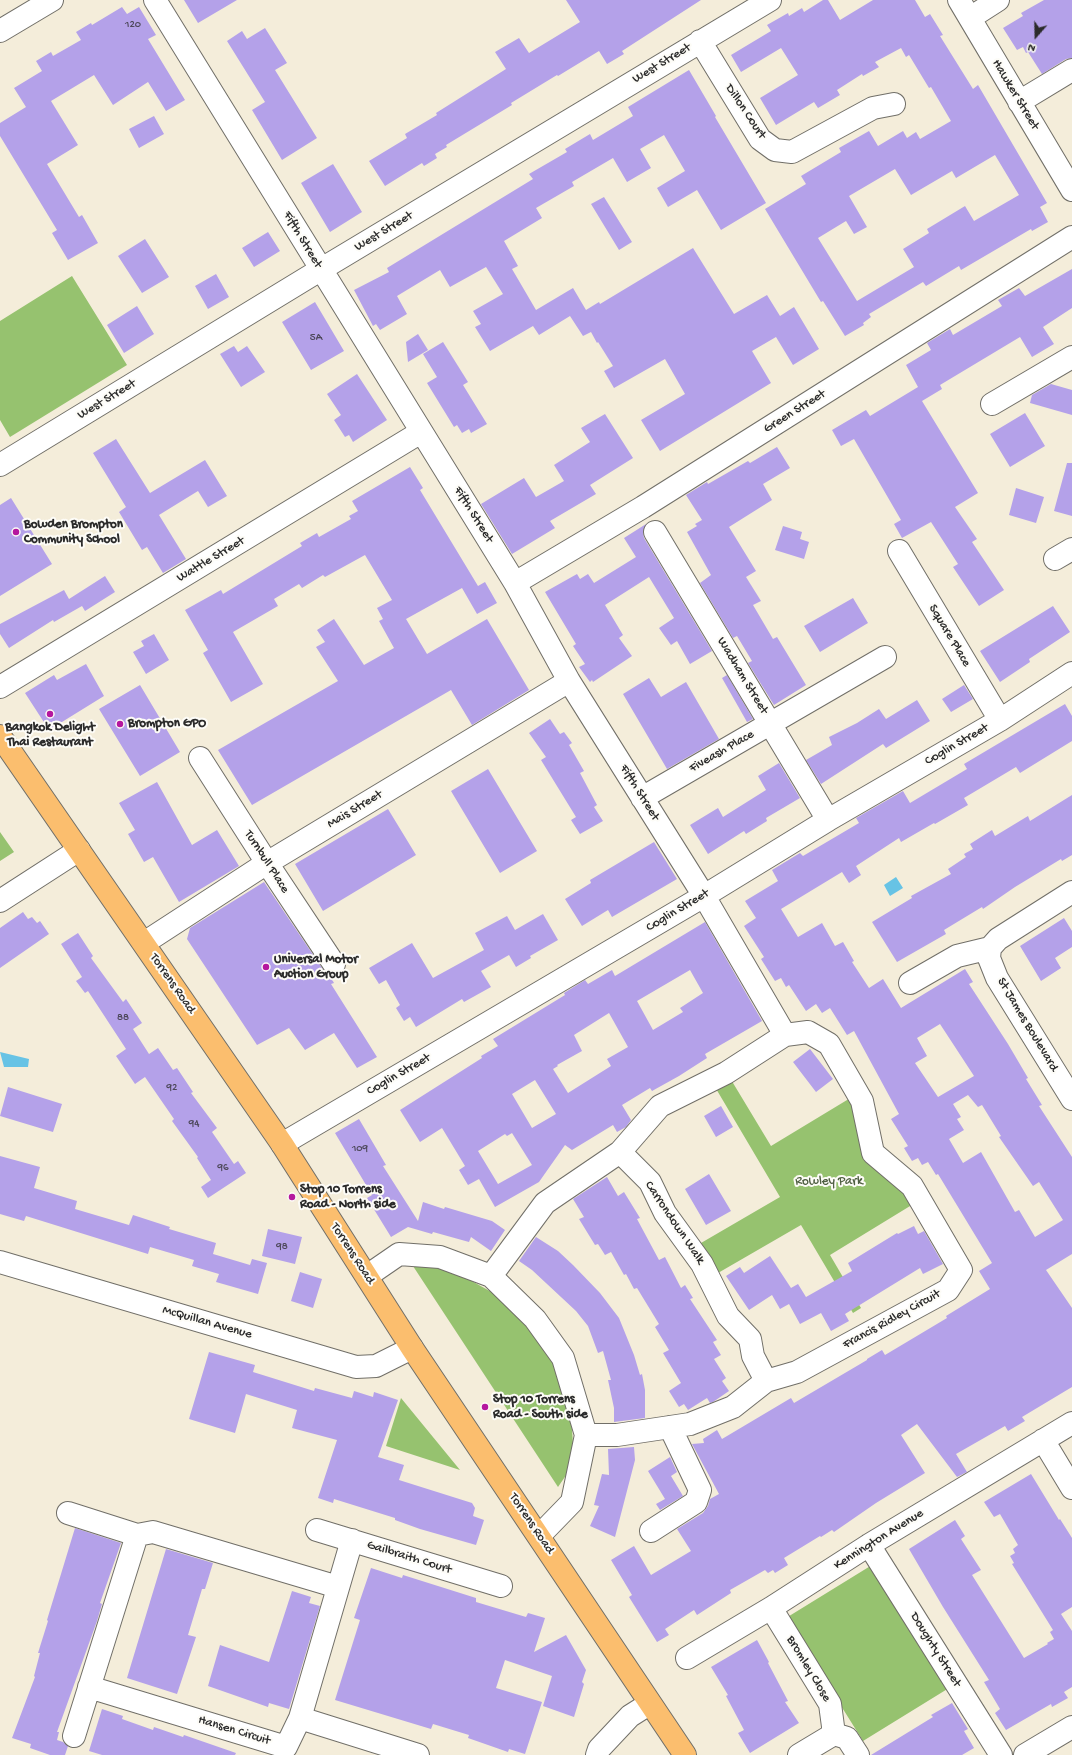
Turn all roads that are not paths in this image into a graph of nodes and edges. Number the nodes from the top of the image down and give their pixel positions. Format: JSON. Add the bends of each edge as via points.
{"nodes":[{"id":1,"x":52,"y":0,"type":"edge"},
{"id":2,"x":155,"y":0,"type":"edge"},
{"id":3,"x":770,"y":0,"type":"edge"},
{"id":4,"x":998,"y":0,"type":"edge"},
{"id":5,"x":964,"y":9,"type":"edge"},
{"id":6,"x":0,"y":30,"type":"edge"},
{"id":7,"x":700,"y":41,"type":"junction"},
{"id":8,"x":1072,"y":70,"type":"edge"},
{"id":9,"x":1019,"y":102,"type":"junction"},
{"id":10,"x":894,"y":104,"type":"dead end"},
{"id":11,"x":1072,"y":190,"type":"edge"},
{"id":12,"x":1072,"y":237,"type":"edge"},
{"id":13,"x":320,"y":270,"type":"junction"},
{"id":14,"x":1072,"y":357,"type":"edge"},
{"id":15,"x":992,"y":404,"type":"dead end"},
{"id":16,"x":421,"y":432,"type":"junction"},
{"id":17,"x":0,"y":465,"type":"edge"},
{"id":18,"x":655,"y":532,"type":"dead end"},
{"id":19,"x":899,"y":551,"type":"dead end"},
{"id":20,"x":515,"y":583,"type":"junction"},
{"id":21,"x":885,"y":657,"type":"dead end"},
{"id":22,"x":1072,"y":673,"type":"edge"},
{"id":23,"x":569,"y":681,"type":"junction"},
{"id":24,"x":0,"y":687,"type":"edge"},
{"id":25,"x":1000,"y":720,"type":"junction"},
{"id":26,"x":770,"y":724,"type":"junction"},
{"id":27,"x":0,"y":736,"type":"edge"},
{"id":28,"x":200,"y":758,"type":"dead end"},
{"id":29,"x":642,"y":798,"type":"junction"},
{"id":30,"x":828,"y":820,"type":"junction"},
{"id":31,"x":79,"y":850,"type":"junction"},
{"id":32,"x":267,"y":863,"type":"junction"},
{"id":33,"x":1072,"y":892,"type":"edge"},
{"id":34,"x":704,"y":896,"type":"junction"},
{"id":35,"x":0,"y":901,"type":"edge"},
{"id":36,"x":144,"y":943,"type":"junction"},
{"id":37,"x":990,"y":948,"type":"junction"},
{"id":38,"x":334,"y":964,"type":"dead end"},
{"id":39,"x":910,"y":983,"type":"dead end"},
{"id":40,"x":785,"y":1035,"type":"junction"},
{"id":41,"x":1072,"y":1099,"type":"edge"},
{"id":42,"x":282,"y":1144,"type":"junction"},
{"id":43,"x":620,"y":1152,"type":"junction"},
{"id":44,"x":0,"y":1262,"type":"edge"},
{"id":45,"x":367,"y":1276,"type":"junction"},
{"id":46,"x":491,"y":1276,"type":"junction"},
{"id":47,"x":412,"y":1348,"type":"junction"},
{"id":48,"x":766,"y":1381,"type":"junction"},
{"id":49,"x":1072,"y":1423,"type":"edge"},
{"id":50,"x":670,"y":1427,"type":"junction"},
{"id":51,"x":586,"y":1435,"type":"junction"},
{"id":52,"x":1044,"y":1440,"type":"junction"},
{"id":53,"x":1072,"y":1488,"type":"edge"},
{"id":54,"x":68,"y":1513,"type":"dead end"},
{"id":55,"x":317,"y":1530,"type":"dead end"},
{"id":56,"x":651,"y":1531,"type":"dead end"},
{"id":57,"x":138,"y":1535,"type":"junction"},
{"id":58,"x":539,"y":1536,"type":"junction"},
{"id":59,"x":352,"y":1540,"type":"junction"},
{"id":60,"x":869,"y":1545,"type":"junction"},
{"id":61,"x":501,"y":1586,"type":"dead end"},
{"id":62,"x":338,"y":1587,"type":"junction"},
{"id":63,"x":771,"y":1608,"type":"junction"},
{"id":64,"x":687,"y":1658,"type":"dead end"},
{"id":65,"x":90,"y":1687,"type":"junction"},
{"id":66,"x":649,"y":1704,"type":"junction"},
{"id":67,"x":300,"y":1718,"type":"junction"},
{"id":68,"x":1072,"y":1727,"type":"edge"},
{"id":69,"x":834,"y":1734,"type":"junction"},
{"id":70,"x":74,"y":1736,"type":"dead end"},
{"id":71,"x":418,"y":1755,"type":"edge"},
{"id":72,"x":597,"y":1755,"type":"edge"},
{"id":73,"x":685,"y":1755,"type":"edge"},
{"id":74,"x":799,"y":1755,"type":"edge"},
{"id":75,"x":858,"y":1755,"type":"edge"},
{"id":76,"x":1001,"y":1755,"type":"edge"},
{"id":77,"x":1025,"y":1755,"type":"edge"}],
"edges":[{"from":1,"to":6,"type":"street"},
{"from":2,"to":13,"type":"street","name":"Fifth Street"},
{"from":3,"to":7,"type":"street","name":"West Street"},
{"from":4,"to":5,"type":"street"},
{"from":5,"to":9,"type":"street","name":"Hawker Street"},
{"from":7,"to":10,"type":"street","name":"Dillon Court","via":[[760,139],[775,150],[792,152],[873,108]]},
{"from":7,"to":13,"type":"street","name":"West Street"},
{"from":8,"to":9,"type":"street"},
{"from":9,"to":11,"type":"street","name":"Hawker Street"},
{"from":12,"to":20,"type":"street","name":"Green Street","via":[[643,507]]},
{"from":13,"to":16,"type":"street","name":"Fifth Street"},
{"from":13,"to":17,"type":"street","name":"West Street"},
{"from":14,"to":15,"type":"street"},
{"from":16,"to":20,"type":"street","name":"Fifth Street"},
{"from":16,"to":24,"type":"street","name":"Wattle Street"},
{"from":18,"to":26,"type":"street","name":"Wadham Street"},
{"from":19,"to":25,"type":"street","name":"Square Place"},
{"from":20,"to":23,"type":"street","name":"Fifth Street"},
{"from":21,"to":26,"type":"street","name":"Fiveash Place"},
{"from":22,"to":25,"type":"street","name":"Coglin Street"},
{"from":23,"to":29,"type":"street","name":"Fifth Street"},
{"from":23,"to":32,"type":"street","name":"Mais Street"},
{"from":25,"to":30,"type":"street","name":"Coglin Street"},
{"from":26,"to":29,"type":"street","name":"Fiveash Place"},
{"from":26,"to":30,"type":"street","name":"Wadham Street"},
{"from":27,"to":31,"type":"main road","name":"Torrens Road"},
{"from":28,"to":32,"type":"street","name":"Turnbull Place"},
{"from":29,"to":34,"type":"street","name":"Fifth Street"},
{"from":30,"to":34,"type":"street","name":"Coglin Street"},
{"from":31,"to":35,"type":"street"},
{"from":31,"to":36,"type":"main road","name":"Torrens Road"},
{"from":32,"to":36,"type":"street","name":"Mais Street"},
{"from":32,"to":38,"type":"street","name":"Turnbull Place"},
{"from":33,"to":37,"type":"street","via":[[998,939]]},
{"from":34,"to":40,"type":"street","name":"Fifth Street"},
{"from":34,"to":42,"type":"street","name":"Coglin Street"},
{"from":36,"to":42,"type":"main road","name":"Torrens Road"},
{"from":37,"to":39,"type":"street","via":[[957,956]]},
{"from":37,"to":41,"type":"street","name":"St James Boulevard","via":[[989,958],[997,978]]},
{"from":40,"to":43,"type":"street","name":"Francis Ridley Circuit","via":[[726,1074],[660,1106]]},
{"from":40,"to":48,"type":"street","name":"Francis Ridley Circuit","via":[[808,1032],[829,1044],[862,1101],[873,1153],[912,1186],[961,1270],[948,1290],[797,1372]]},
{"from":42,"to":45,"type":"main road","name":"Torrens Road"},
{"from":43,"to":46,"type":"street","name":"Francis Ridley Circuit","via":[[545,1203]]},
{"from":43,"to":48,"type":"street","name":"Carrondown Walk","via":[[650,1182],[665,1213],[702,1264],[728,1316],[750,1339],[753,1356]]},
{"from":44,"to":47,"type":"street","name":"McQuillan Avenue","via":[[356,1367],[376,1366]]},
{"from":45,"to":46,"type":"street","via":[[399,1254],[440,1257]]},
{"from":45,"to":47,"type":"main road","name":"Torrens Road"},
{"from":46,"to":51,"type":"street","via":[[535,1319],[563,1358]]},
{"from":47,"to":58,"type":"main road","name":"Torrens Road"},
{"from":48,"to":50,"type":"street","name":"Francis Ridley Circuit","via":[[733,1407],[690,1424]]},
{"from":49,"to":52,"type":"street","name":"Kennington Avenue"},
{"from":50,"to":51,"type":"street","name":"Francis Ridley Circuit","via":[[617,1435]]},
{"from":50,"to":56,"type":"street","via":[[700,1490],[696,1502]]},
{"from":51,"to":58,"type":"street","via":[[572,1502]]},
{"from":52,"to":53,"type":"street"},
{"from":52,"to":60,"type":"street","name":"Kennington Avenue"},
{"from":54,"to":57,"type":"street"},
{"from":55,"to":59,"type":"street","name":"Gailbraith Court"},
{"from":57,"to":62,"type":"street","via":[[153,1532]]},
{"from":57,"to":65,"type":"street"},
{"from":58,"to":66,"type":"main road","name":"Torrens Road"},
{"from":59,"to":61,"type":"street","name":"Gailbraith Court"},
{"from":59,"to":62,"type":"street","name":"Hansen Circuit"},
{"from":60,"to":63,"type":"street","name":"Kennington Avenue"},
{"from":60,"to":76,"type":"street","name":"Doughty Street"},
{"from":62,"to":67,"type":"street","name":"Hansen Circuit"},
{"from":63,"to":64,"type":"street","name":"Kennington Avenue"},
{"from":63,"to":69,"type":"street","name":"Bromley Close","via":[[830,1704]]},
{"from":65,"to":67,"type":"street","name":"Hansen Circuit","via":[[286,1746]]},
{"from":65,"to":70,"type":"street"},
{"from":66,"to":72,"type":"street","via":[[630,1716],[599,1749]]},
{"from":66,"to":73,"type":"main road","name":"Torrens Road"},
{"from":67,"to":71,"type":"street"},
{"from":68,"to":77,"type":"street"},
{"from":69,"to":74,"type":"street"},
{"from":69,"to":75,"type":"street","via":[[847,1738]]}]}
